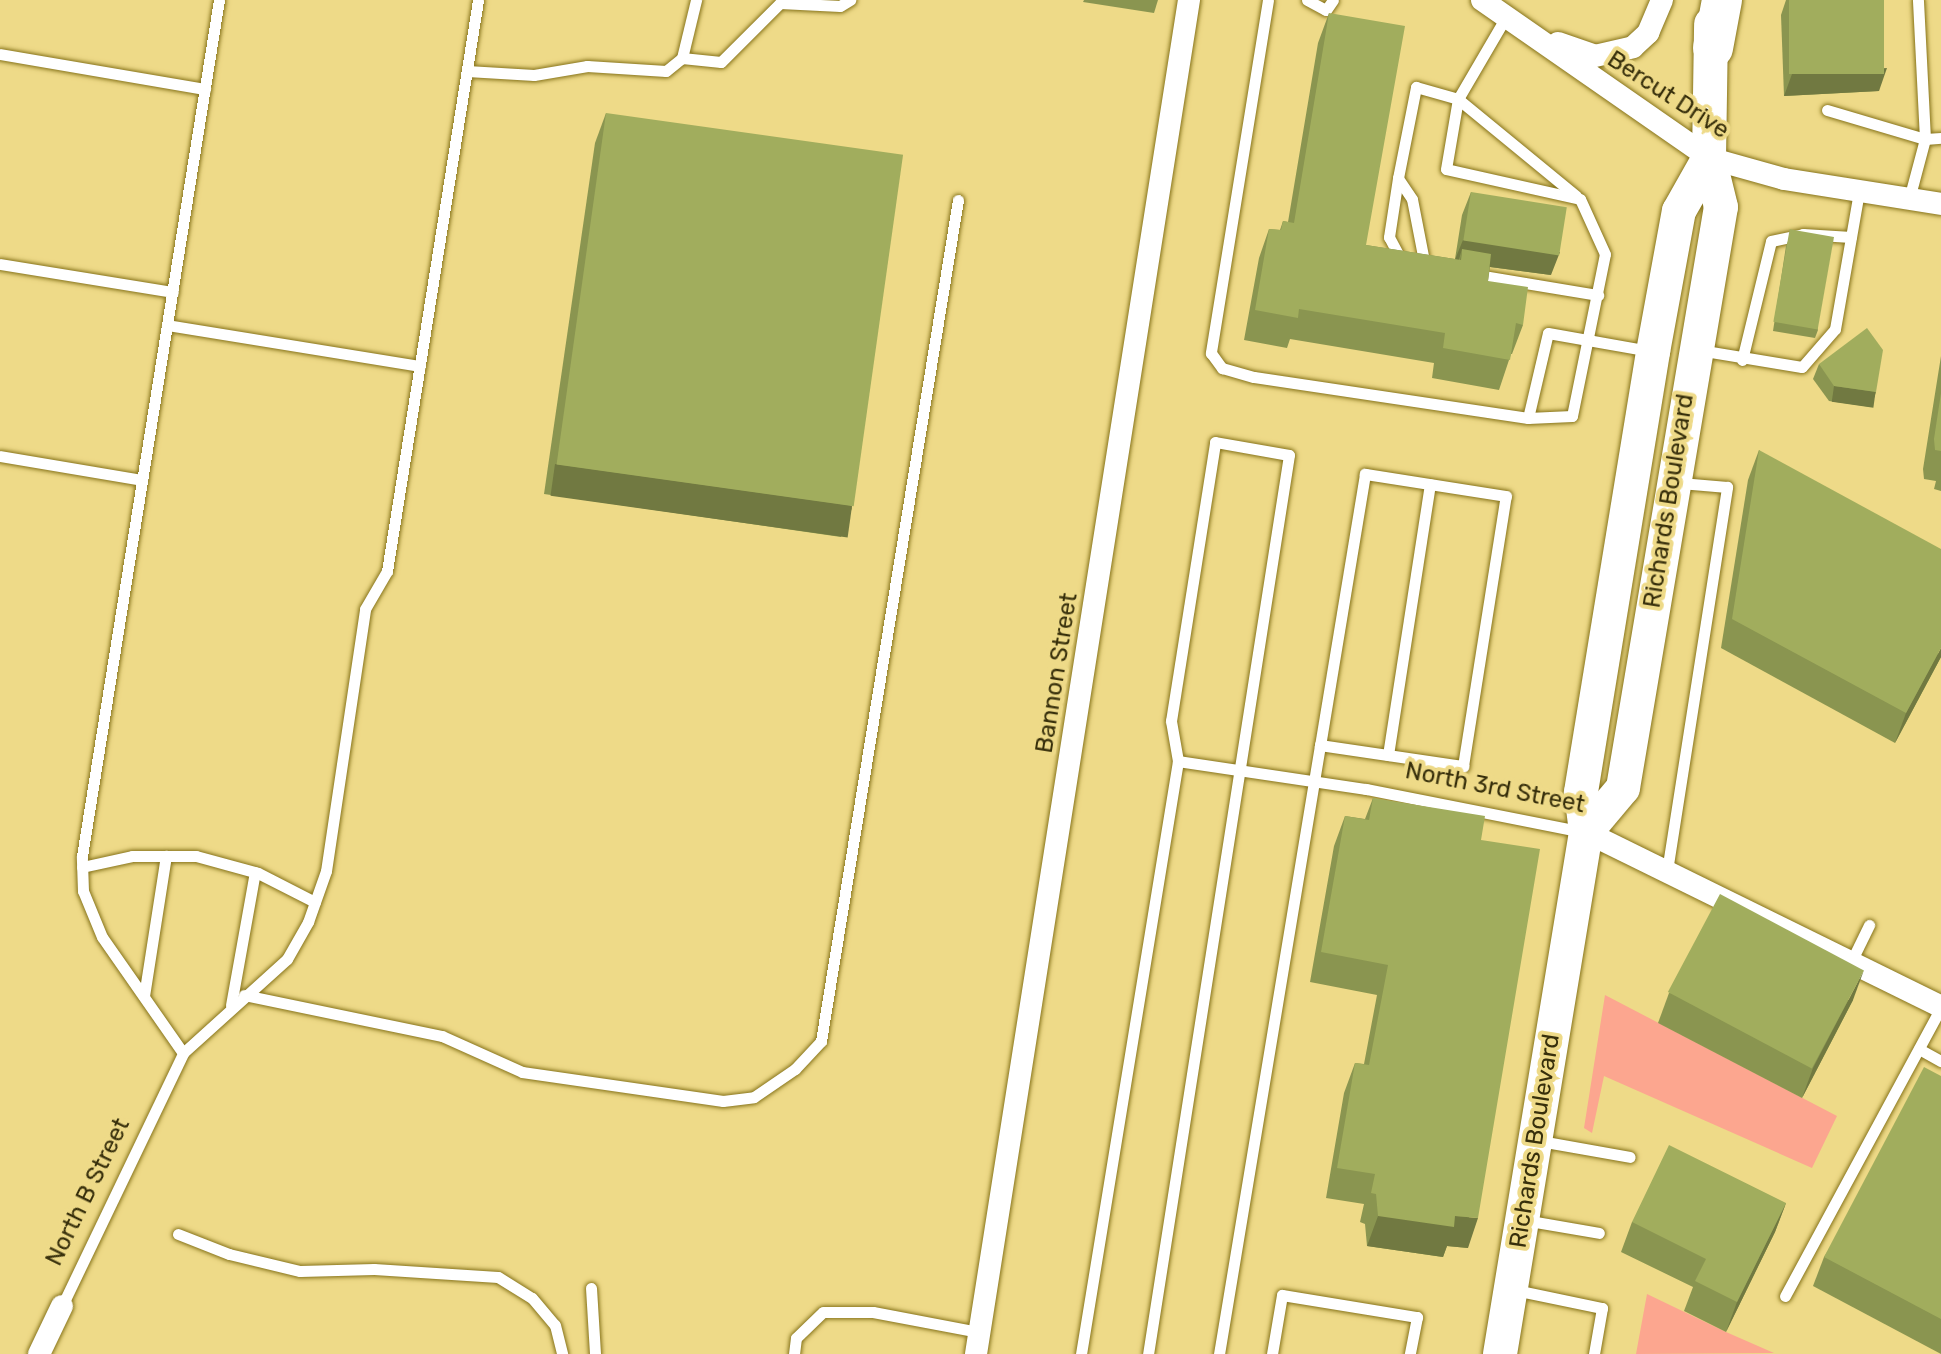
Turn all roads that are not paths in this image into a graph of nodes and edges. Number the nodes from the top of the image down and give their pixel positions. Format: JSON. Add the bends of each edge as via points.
{"nodes":[{"id":1,"x":219,"y":0,"type":"edge"},
{"id":2,"x":478,"y":0,"type":"edge"},
{"id":3,"x":696,"y":0,"type":"edge"},
{"id":4,"x":850,"y":0,"type":"edge"},
{"id":5,"x":1189,"y":0,"type":"edge"},
{"id":6,"x":1268,"y":0,"type":"edge"},
{"id":7,"x":1307,"y":0,"type":"edge"},
{"id":8,"x":1333,"y":0,"type":"edge"},
{"id":9,"x":1482,"y":0,"type":"edge"},
{"id":10,"x":1662,"y":0,"type":"edge"},
{"id":11,"x":1708,"y":0,"type":"edge"},
{"id":12,"x":1722,"y":0,"type":"edge"},
{"id":13,"x":1918,"y":0,"type":"edge"},
{"id":14,"x":1507,"y":16,"type":"junction"},
{"id":15,"x":1526,"y":29,"type":"junction"},
{"id":16,"x":1713,"y":48,"type":"junction"},
{"id":17,"x":0,"y":54,"type":"edge"},
{"id":18,"x":682,"y":58,"type":"junction"},
{"id":19,"x":467,"y":71,"type":"junction"},
{"id":20,"x":205,"y":89,"type":"junction"},
{"id":21,"x":1458,"y":99,"type":"junction"},
{"id":22,"x":1827,"y":110,"type":"dead end"},
{"id":23,"x":1941,"y":138,"type":"edge"},
{"id":24,"x":1925,"y":139,"type":"junction"},
{"id":25,"x":1709,"y":158,"type":"junction"},
{"id":26,"x":1398,"y":178,"type":"junction"},
{"id":27,"x":1859,"y":191,"type":"junction"},
{"id":28,"x":1580,"y":199,"type":"junction"},
{"id":29,"x":1909,"y":199,"type":"junction"},
{"id":30,"x":958,"y":200,"type":"dead end"},
{"id":31,"x":1941,"y":204,"type":"edge"},
{"id":32,"x":1851,"y":237,"type":"junction"},
{"id":33,"x":0,"y":264,"type":"edge"},
{"id":34,"x":1425,"y":266,"type":"junction"},
{"id":35,"x":1444,"y":269,"type":"edge"},
{"id":36,"x":1459,"y":272,"type":"edge"},
{"id":37,"x":173,"y":292,"type":"junction"},
{"id":38,"x":1598,"y":295,"type":"junction"},
{"id":39,"x":167,"y":325,"type":"junction"},
{"id":40,"x":1588,"y":339,"type":"junction"},
{"id":41,"x":1695,"y":349,"type":"junction"},
{"id":42,"x":1653,"y":352,"type":"junction"},
{"id":43,"x":1742,"y":360,"type":"junction"},
{"id":44,"x":420,"y":366,"type":"junction"},
{"id":45,"x":1528,"y":418,"type":"junction"},
{"id":46,"x":0,"y":456,"type":"edge"},
{"id":47,"x":142,"y":480,"type":"junction"},
{"id":48,"x":1672,"y":482,"type":"junction"},
{"id":49,"x":1430,"y":484,"type":"junction"},
{"id":50,"x":1320,"y":745,"type":"junction"},
{"id":51,"x":1388,"y":755,"type":"junction"},
{"id":52,"x":1178,"y":761,"type":"junction"},
{"id":53,"x":1240,"y":770,"type":"junction"},
{"id":54,"x":1312,"y":781,"type":"junction"},
{"id":55,"x":1586,"y":832,"type":"junction"},
{"id":56,"x":166,"y":856,"type":"junction"},
{"id":57,"x":82,"y":867,"type":"junction"},
{"id":58,"x":1667,"y":871,"type":"junction"},
{"id":59,"x":255,"y":872,"type":"junction"},
{"id":60,"x":315,"y":902,"type":"junction"},
{"id":61,"x":1869,"y":925,"type":"dead end"},
{"id":62,"x":1852,"y":960,"type":"junction"},
{"id":63,"x":244,"y":995,"type":"junction"},
{"id":64,"x":144,"y":996,"type":"junction"},
{"id":65,"x":230,"y":1006,"type":"junction"},
{"id":66,"x":1941,"y":1007,"type":"edge"},
{"id":67,"x":1919,"y":1049,"type":"junction"},
{"id":68,"x":183,"y":1053,"type":"junction"},
{"id":69,"x":1941,"y":1061,"type":"edge"},
{"id":70,"x":1535,"y":1140,"type":"junction"},
{"id":71,"x":1630,"y":1157,"type":"dead end"},
{"id":72,"x":1522,"y":1219,"type":"junction"},
{"id":73,"x":1599,"y":1233,"type":"dead end"},
{"id":74,"x":178,"y":1234,"type":"dead end"},
{"id":75,"x":591,"y":1288,"type":"dead end"},
{"id":76,"x":1511,"y":1289,"type":"junction"},
{"id":77,"x":1785,"y":1296,"type":"dead end"},
{"id":78,"x":62,"y":1306,"type":"joint"},
{"id":79,"x":977,"y":1343,"type":"edge"},
{"id":80,"x":39,"y":1354,"type":"edge"},
{"id":81,"x":562,"y":1354,"type":"edge"},
{"id":82,"x":595,"y":1354,"type":"edge"},
{"id":83,"x":794,"y":1354,"type":"edge"},
{"id":84,"x":1081,"y":1354,"type":"edge"},
{"id":85,"x":1148,"y":1354,"type":"edge"},
{"id":86,"x":1219,"y":1354,"type":"edge"},
{"id":87,"x":1272,"y":1354,"type":"edge"},
{"id":88,"x":1410,"y":1354,"type":"edge"},
{"id":89,"x":1500,"y":1354,"type":"edge"},
{"id":90,"x":1594,"y":1354,"type":"edge"}],
"edges":[{"from":1,"to":20,"type":"lane"},
{"from":2,"to":19,"type":"lane","name":"North B Street"},
{"from":3,"to":18,"type":"lane"},
{"from":4,"to":18,"type":"lane","via":[[840,6],[780,3],[721,62]]},
{"from":5,"to":79,"type":"street","name":"Bannon Street"},
{"from":6,"to":45,"type":"lane","via":[[1211,353],[1222,368],[1254,377]]},
{"from":7,"to":8,"type":"lane","via":[[1326,10]]},
{"from":9,"to":14,"type":"street","name":"Bercut Drive"},
{"from":10,"to":15,"type":"street","via":[[1648,33],[1633,47],[1613,54],[1572,50]]},
{"from":11,"to":16,"type":"main road","name":"Richards Boulevard"},
{"from":12,"to":16,"type":"highway"},
{"from":13,"to":24,"type":"lane"},
{"from":14,"to":15,"type":"street","name":"Bercut Drive"},
{"from":14,"to":21,"type":"lane"},
{"from":15,"to":25,"type":"street","name":"Bercut Drive"},
{"from":16,"to":25,"type":"main road","name":"Richards Boulevard"},
{"from":17,"to":20,"type":"lane"},
{"from":18,"to":19,"type":"lane","via":[[666,71],[587,66],[534,75]]},
{"from":19,"to":44,"type":"lane","name":"North B Street"},
{"from":20,"to":37,"type":"lane"},
{"from":21,"to":26,"type":"lane","via":[[1416,87]]},
{"from":21,"to":28,"type":"lane"},
{"from":21,"to":28,"type":"lane","via":[[1446,169]]},
{"from":22,"to":24,"type":"lane"},
{"from":23,"to":24,"type":"lane"},
{"from":24,"to":29,"type":"lane"},
{"from":25,"to":27,"type":"street","name":"Bercut Drive","via":[[1784,179]]},
{"from":25,"to":41,"type":"main road","name":"Richards Boulevard","via":[[1721,207]]},
{"from":25,"to":42,"type":"main road","name":"Richards Boulevard","via":[[1679,211]]},
{"from":26,"to":34,"type":"lane","via":[[1412,199]]},
{"from":26,"to":34,"type":"lane","via":[[1389,237],[1408,267]]},
{"from":27,"to":29,"type":"street","name":"Bercut Drive"},
{"from":27,"to":32,"type":"lane"},
{"from":28,"to":38,"type":"lane","via":[[1605,254]]},
{"from":29,"to":31,"type":"street","name":"Bercut Drive"},
{"from":30,"to":63,"type":"lane","via":[[821,1041],[795,1069],[754,1097],[723,1101],[522,1072],[442,1036]]},
{"from":32,"to":43,"type":"lane","via":[[1803,234],[1771,241]]},
{"from":32,"to":43,"type":"lane","via":[[1835,329],[1802,367]]},
{"from":33,"to":37,"type":"lane"},
{"from":34,"to":35,"type":"lane"},
{"from":36,"to":38,"type":"lane"},
{"from":37,"to":39,"type":"lane"},
{"from":38,"to":40,"type":"lane"},
{"from":39,"to":44,"type":"lane"},
{"from":39,"to":47,"type":"lane"},
{"from":40,"to":42,"type":"lane"},
{"from":40,"to":45,"type":"lane","via":[[1572,416]]},
{"from":40,"to":45,"type":"lane","via":[[1548,333]]},
{"from":41,"to":43,"type":"lane"},
{"from":41,"to":48,"type":"main road","name":"Richards Boulevard"},
{"from":42,"to":55,"type":"main road","name":"Richards Boulevard","via":[[1581,792]]},
{"from":44,"to":60,"type":"lane","name":"North B Street","via":[[387,571],[365,609],[326,871]]},
{"from":46,"to":47,"type":"lane"},
{"from":47,"to":57,"type":"lane"},
{"from":48,"to":55,"type":"main road","name":"Richards Boulevard","via":[[1623,788]]},
{"from":48,"to":58,"type":"lane","via":[[1727,487]]},
{"from":49,"to":50,"type":"lane","via":[[1365,474]]},
{"from":49,"to":51,"type":"lane"},
{"from":49,"to":51,"type":"lane","via":[[1506,496],[1463,766]]},
{"from":50,"to":51,"type":"lane"},
{"from":50,"to":54,"type":"lane"},
{"from":52,"to":53,"type":"lane","name":"North 3rd Street"},
{"from":52,"to":53,"type":"lane","via":[[1171,721],[1215,442],[1289,455]]},
{"from":52,"to":84,"type":"lane"},
{"from":53,"to":54,"type":"lane","name":"North 3rd Street"},
{"from":53,"to":85,"type":"lane"},
{"from":54,"to":55,"type":"lane","name":"North 3rd Street"},
{"from":54,"to":86,"type":"lane"},
{"from":55,"to":58,"type":"street","name":"North 3rd Street"},
{"from":55,"to":70,"type":"main road","name":"Richards Boulevard"},
{"from":56,"to":57,"type":"lane","via":[[132,856]]},
{"from":56,"to":59,"type":"lane","via":[[196,856]]},
{"from":56,"to":64,"type":"lane"},
{"from":57,"to":64,"type":"lane","via":[[83,891],[102,937]]},
{"from":58,"to":62,"type":"street","name":"North 3rd Street"},
{"from":59,"to":60,"type":"lane"},
{"from":59,"to":65,"type":"lane"},
{"from":60,"to":63,"type":"lane","name":"North B Street","via":[[287,959]]},
{"from":61,"to":62,"type":"lane"},
{"from":62,"to":66,"type":"street","name":"North 3rd Street"},
{"from":63,"to":65,"type":"lane","name":"North B Street"},
{"from":64,"to":68,"type":"lane"},
{"from":65,"to":68,"type":"lane","name":"North B Street"},
{"from":66,"to":67,"type":"lane"},
{"from":67,"to":69,"type":"lane"},
{"from":67,"to":77,"type":"lane"},
{"from":68,"to":78,"type":"lane","name":"North B Street"},
{"from":70,"to":71,"type":"lane"},
{"from":70,"to":72,"type":"main road","name":"Richards Boulevard"},
{"from":72,"to":73,"type":"lane"},
{"from":72,"to":76,"type":"main road","name":"Richards Boulevard"},
{"from":74,"to":81,"type":"lane","via":[[300,1271],[374,1269],[498,1277],[532,1298],[555,1325]]},
{"from":75,"to":82,"type":"lane"},
{"from":76,"to":89,"type":"main road","name":"Richards Boulevard"},
{"from":76,"to":90,"type":"lane","via":[[1602,1308]]},
{"from":78,"to":80,"type":"street","name":"North B Street"},
{"from":79,"to":83,"type":"lane","via":[[873,1312],[823,1312],[796,1338]]},
{"from":87,"to":88,"type":"lane","via":[[1282,1295],[1417,1317]]}]}
